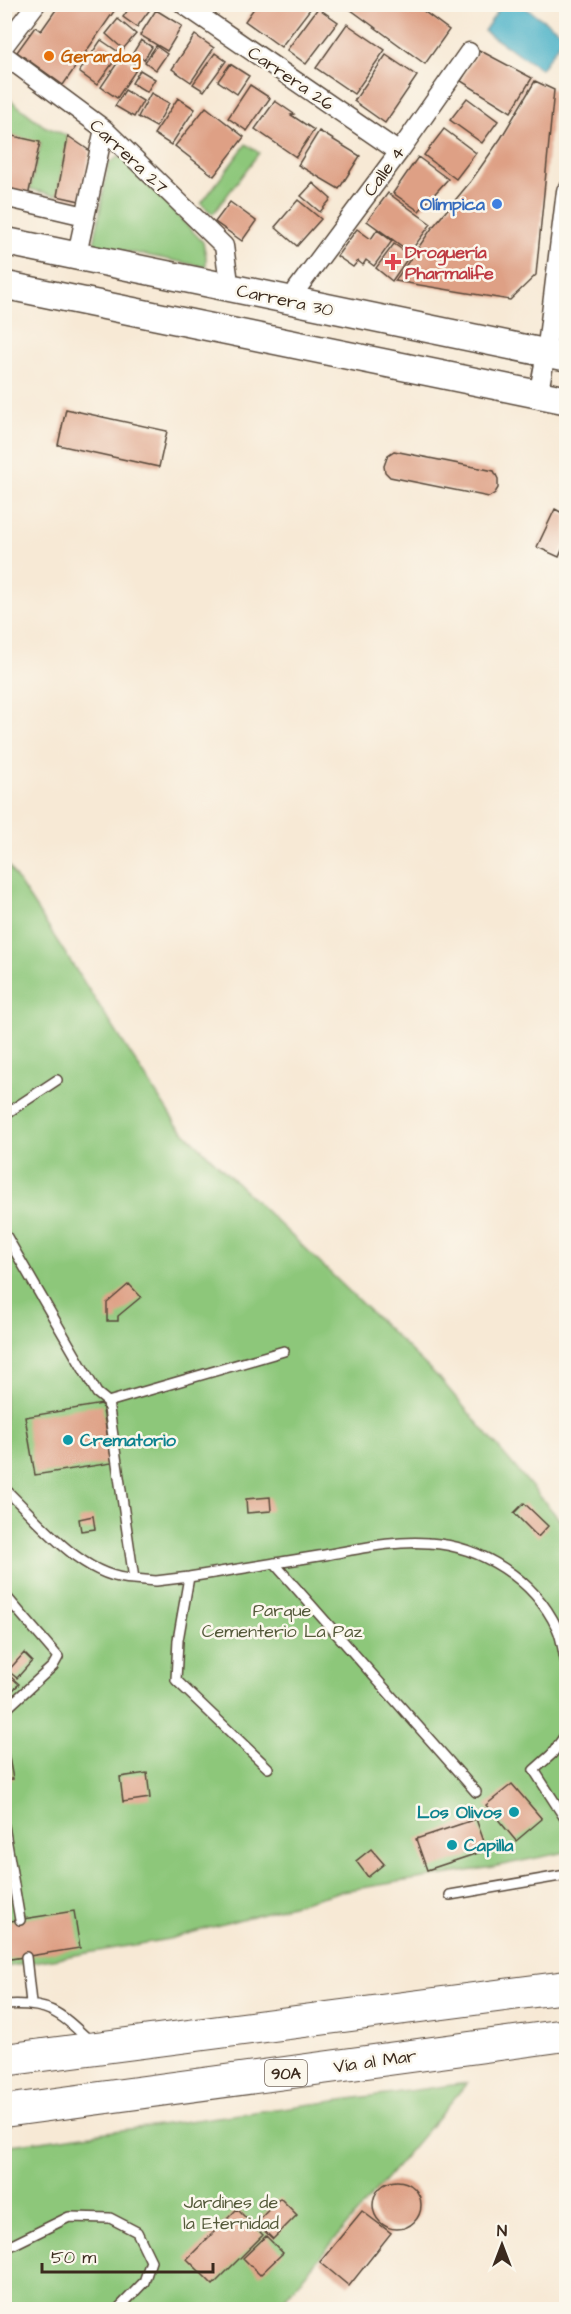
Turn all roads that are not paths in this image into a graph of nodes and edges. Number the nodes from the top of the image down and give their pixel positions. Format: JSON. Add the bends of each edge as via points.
{"nodes":[{"id":1,"x":36,"y":4,"type":"edge"},
{"id":2,"x":183,"y":4,"type":"edge"},
{"id":3,"x":4,"y":46,"type":"edge"},
{"id":4,"x":469,"y":51,"type":"dead end"},
{"id":5,"x":4,"y":55,"type":"edge"},
{"id":6,"x":104,"y":129,"type":"junction"},
{"id":7,"x":399,"y":152,"type":"junction"},
{"id":8,"x":567,"y":191,"type":"edge"},
{"id":9,"x":4,"y":197,"type":"edge"},
{"id":10,"x":85,"y":216,"type":"junction"},
{"id":11,"x":4,"y":235,"type":"edge"},
{"id":12,"x":4,"y":241,"type":"edge"},
{"id":13,"x":79,"y":245,"type":"dead end"},
{"id":14,"x":228,"y":275,"type":"dead end"},
{"id":15,"x":4,"y":285,"type":"edge"},
{"id":16,"x":554,"y":286,"type":"junction"},
{"id":17,"x":297,"y":289,"type":"dead end"},
{"id":18,"x":567,"y":311,"type":"edge"},
{"id":19,"x":438,"y":332,"type":"junction"},
{"id":20,"x":556,"y":355,"type":"edge"},
{"id":21,"x":538,"y":396,"type":"junction"},
{"id":22,"x":567,"y":400,"type":"edge"},
{"id":23,"x":57,"y":1080,"type":"dead end"},
{"id":24,"x":4,"y":1116,"type":"edge"},
{"id":25,"x":4,"y":1232,"type":"edge"},
{"id":26,"x":284,"y":1352,"type":"dead end"},
{"id":27,"x":108,"y":1402,"type":"junction"},
{"id":28,"x":4,"y":1488,"type":"edge"},
{"id":29,"x":274,"y":1563,"type":"junction"},
{"id":30,"x":189,"y":1577,"type":"junction"},
{"id":31,"x":134,"y":1579,"type":"junction"},
{"id":32,"x":4,"y":1594,"type":"edge"},
{"id":33,"x":567,"y":1663,"type":"edge"},
{"id":34,"x":4,"y":1711,"type":"edge"},
{"id":35,"x":567,"y":1734,"type":"edge"},
{"id":36,"x":268,"y":1768,"type":"dead end"},
{"id":37,"x":476,"y":1792,"type":"dead end"},
{"id":38,"x":567,"y":1820,"type":"edge"},
{"id":39,"x":4,"y":1826,"type":"edge"},
{"id":40,"x":567,"y":1875,"type":"edge"},
{"id":41,"x":450,"y":1895,"type":"dead end"},
{"id":42,"x":20,"y":1920,"type":"dead end"},
{"id":43,"x":26,"y":1957,"type":"dead end"},
{"id":44,"x":567,"y":1987,"type":"edge"},
{"id":45,"x":31,"y":2003,"type":"junction"},
{"id":46,"x":4,"y":2005,"type":"edge"},
{"id":47,"x":567,"y":2035,"type":"edge"},
{"id":48,"x":97,"y":2048,"type":"junction"},
{"id":49,"x":4,"y":2060,"type":"edge"},
{"id":50,"x":4,"y":2111,"type":"edge"},
{"id":51,"x":4,"y":2249,"type":"edge"},
{"id":52,"x":117,"y":2310,"type":"edge"}],
"edges":[{"from":1,"to":3,"type":"street"},
{"from":2,"to":7,"type":"street","name":"Carrera 26"},
{"from":4,"to":7,"type":"street","name":"Calle 4"},
{"from":5,"to":6,"type":"street","name":"Carrera 27"},
{"from":6,"to":10,"type":"street"},
{"from":6,"to":14,"type":"street","name":"Carrera 27","via":[[224,246]]},
{"from":7,"to":17,"type":"street","name":"Calle 4"},
{"from":8,"to":16,"type":"street"},
{"from":9,"to":10,"type":"street"},
{"from":10,"to":13,"type":"street"},
{"from":11,"to":19,"type":"street"},
{"from":12,"to":19,"type":"main road","name":"Carrera 30"},
{"from":15,"to":21,"type":"main road"},
{"from":16,"to":18,"type":"street","via":[[562,308]]},
{"from":16,"to":20,"type":"street"},
{"from":19,"to":20,"type":"main road","name":"Carrera 30"},
{"from":20,"to":21,"type":"street"},
{"from":21,"to":22,"type":"main road"},
{"from":23,"to":24,"type":"lane"},
{"from":25,"to":27,"type":"lane","via":[[97,1393]]},
{"from":26,"to":27,"type":"lane"},
{"from":27,"to":31,"type":"lane"},
{"from":28,"to":31,"type":"lane","via":[[72,1554],[98,1571],[119,1579]]},
{"from":29,"to":30,"type":"lane"},
{"from":29,"to":33,"type":"lane","via":[[393,1544],[428,1542],[460,1546],[491,1559],[538,1599],[557,1628]]},
{"from":29,"to":37,"type":"lane"},
{"from":30,"to":31,"type":"lane"},
{"from":30,"to":36,"type":"lane","via":[[178,1640],[176,1680]]},
{"from":32,"to":34,"type":"lane","via":[[58,1657]]},
{"from":35,"to":38,"type":"lane","via":[[534,1770]]},
{"from":39,"to":42,"type":"lane"},
{"from":40,"to":41,"type":"lane"},
{"from":43,"to":45,"type":"lane"},
{"from":44,"to":48,"type":"highway"},
{"from":45,"to":46,"type":"lane"},
{"from":45,"to":48,"type":"lane","via":[[60,2014]]},
{"from":47,"to":50,"type":"highway","name":"Vía al Mar","number":"90A"},
{"from":48,"to":49,"type":"highway"},
{"from":51,"to":52,"type":"lane","via":[[69,2217],[110,2218],[136,2232],[151,2261],[144,2282]]}]}
